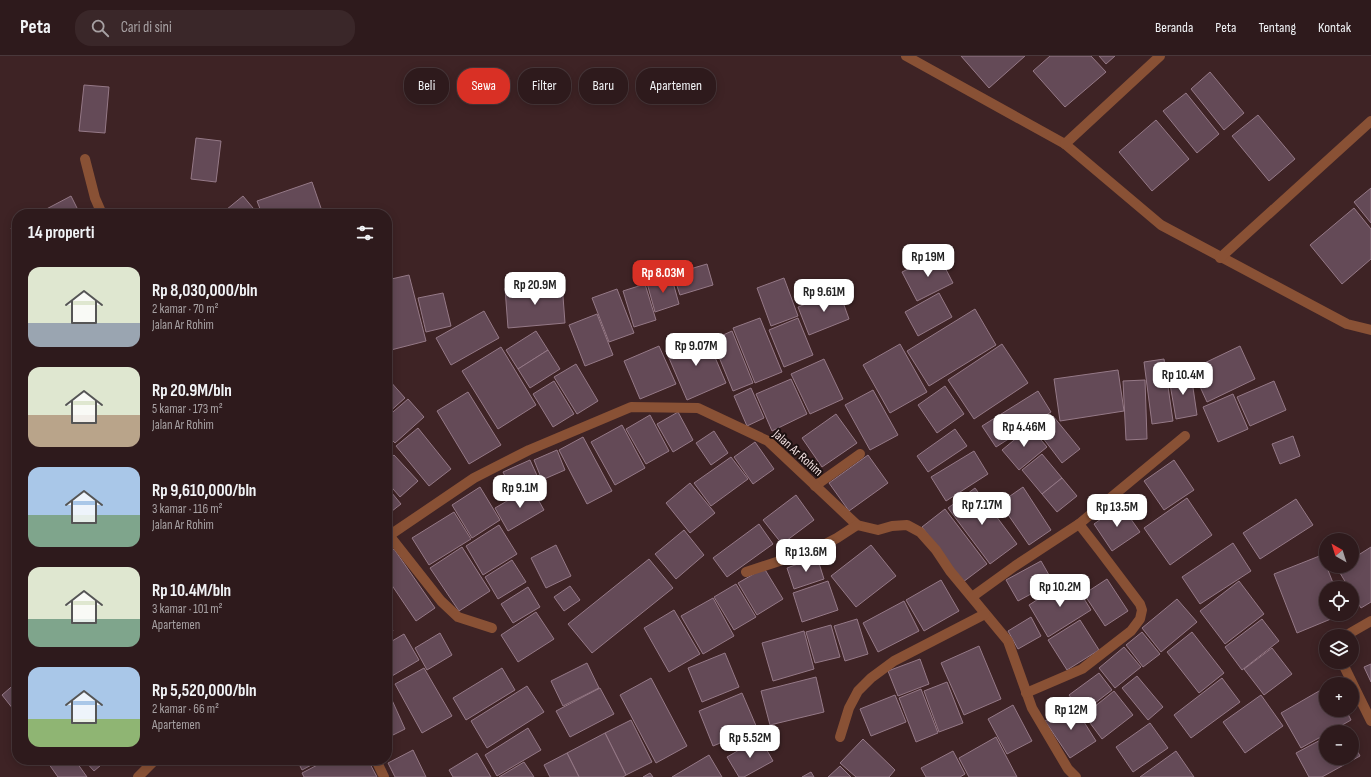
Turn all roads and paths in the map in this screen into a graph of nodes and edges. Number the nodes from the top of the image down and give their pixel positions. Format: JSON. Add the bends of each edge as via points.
{"nodes":[{"id":1,"x":906,"y":56,"type":"edge"},
{"id":2,"x":1160,"y":56,"type":"edge"},
{"id":3,"x":1371,"y":120,"type":"edge"},
{"id":4,"x":1065,"y":144,"type":"junction"},
{"id":5,"x":85,"y":159,"type":"dead end"},
{"id":6,"x":100,"y":209,"type":"edge"},
{"id":7,"x":1220,"y":258,"type":"junction"},
{"id":8,"x":1371,"y":330,"type":"edge"},
{"id":9,"x":1185,"y":436,"type":"dead end"},
{"id":10,"x":860,"y":454,"type":"dead end"},
{"id":11,"x":815,"y":486,"type":"junction"},
{"id":12,"x":1079,"y":524,"type":"junction"},
{"id":13,"x":857,"y":525,"type":"junction"},
{"id":14,"x":392,"y":533,"type":"edge"},
{"id":15,"x":392,"y":541,"type":"edge"},
{"id":16,"x":746,"y":572,"type":"dead end"},
{"id":17,"x":972,"y":597,"type":"junction"},
{"id":18,"x":985,"y":614,"type":"junction"},
{"id":19,"x":1371,"y":621,"type":"edge"},
{"id":20,"x":492,"y":628,"type":"dead end"},
{"id":21,"x":1357,"y":629,"type":"edge"},
{"id":22,"x":1345,"y":669,"type":"edge"},
{"id":23,"x":1026,"y":693,"type":"junction"},
{"id":24,"x":1371,"y":721,"type":"edge"},
{"id":25,"x":840,"y":737,"type":"dead end"},
{"id":26,"x":150,"y":765,"type":"edge"},
{"id":27,"x":378,"y":765,"type":"edge"},
{"id":28,"x":138,"y":777,"type":"edge"},
{"id":29,"x":384,"y":777,"type":"edge"},
{"id":30,"x":1076,"y":777,"type":"edge"}],
"edges":[{"from":1,"to":4,"type":"street"},
{"from":2,"to":4,"type":"street"},
{"from":3,"to":7,"type":"street"},
{"from":4,"to":7,"type":"street","via":[[1161,225]]},
{"from":5,"to":6,"type":"street"},
{"from":7,"to":8,"type":"street","via":[[1347,324]]},
{"from":9,"to":12,"type":"street"},
{"from":10,"to":11,"type":"street"},
{"from":11,"to":13,"type":"street","name":"Jalan Ar Rohim"},
{"from":11,"to":14,"type":"street","name":"Jalan Ar Rohim","via":[[768,441],[698,408],[631,407],[529,450],[474,478]]},
{"from":12,"to":17,"type":"street"},
{"from":12,"to":23,"type":"street","via":[[1140,604],[1140,619],[1131,631],[1082,669]]},
{"from":13,"to":16,"type":"street","via":[[816,549]]},
{"from":13,"to":17,"type":"street","name":"Jalan Ar Rohim","via":[[878,530],[907,525],[920,532]]},
{"from":15,"to":20,"type":"street","via":[[441,601],[458,617]]},
{"from":17,"to":18,"type":"street","name":"Jalan Ar Rohim"},
{"from":18,"to":23,"type":"street","name":"Jalan Ar Rohim","via":[[1008,641]]},
{"from":18,"to":25,"type":"street","via":[[894,661],[871,678],[858,690]]},
{"from":19,"to":21,"type":"street"},
{"from":22,"to":24,"type":"street"},
{"from":23,"to":30,"type":"street","name":"Jalan Ar Rohim","via":[[1032,708],[1068,769]]},
{"from":26,"to":28,"type":"street"},
{"from":27,"to":29,"type":"street"}]}
